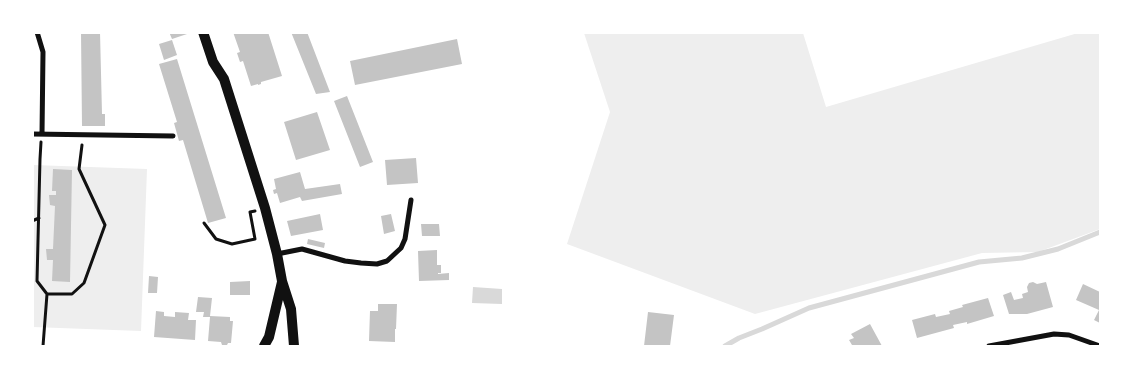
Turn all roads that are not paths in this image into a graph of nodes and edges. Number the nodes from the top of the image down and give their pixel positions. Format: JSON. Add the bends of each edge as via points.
{"nodes":[{"id":1,"x":37,"y":32,"type":"edge"},
{"id":2,"x":203,"y":32,"type":"edge"},
{"id":3,"x":32,"y":134,"type":"edge"},
{"id":4,"x":42,"y":134,"type":"junction"},
{"id":5,"x":173,"y":136,"type":"dead end"},
{"id":6,"x":412,"y":200,"type":"dead end"},
{"id":7,"x":277,"y":254,"type":"junction"},
{"id":8,"x":282,"y":281,"type":"junction"},
{"id":9,"x":264,"y":346,"type":"edge"},
{"id":10,"x":294,"y":346,"type":"edge"},
{"id":11,"x":988,"y":346,"type":"edge"},
{"id":12,"x":1100,"y":346,"type":"edge"}],
"edges":[{"from":1,"to":4,"type":"street","via":[[43,52]]},
{"from":2,"to":7,"type":"main road","via":[[213,62],[224,79]]},
{"from":3,"to":4,"type":"street"},
{"from":4,"to":5,"type":"street"},
{"from":6,"to":7,"type":"street","via":[[405,239],[401,248],[387,261],[361,263],[302,249]]},
{"from":7,"to":8,"type":"main road"},
{"from":8,"to":9,"type":"main road"},
{"from":8,"to":10,"type":"main road","via":[[291,310]]},
{"from":11,"to":12,"type":"street","via":[[1054,334],[1069,335]]}]}
